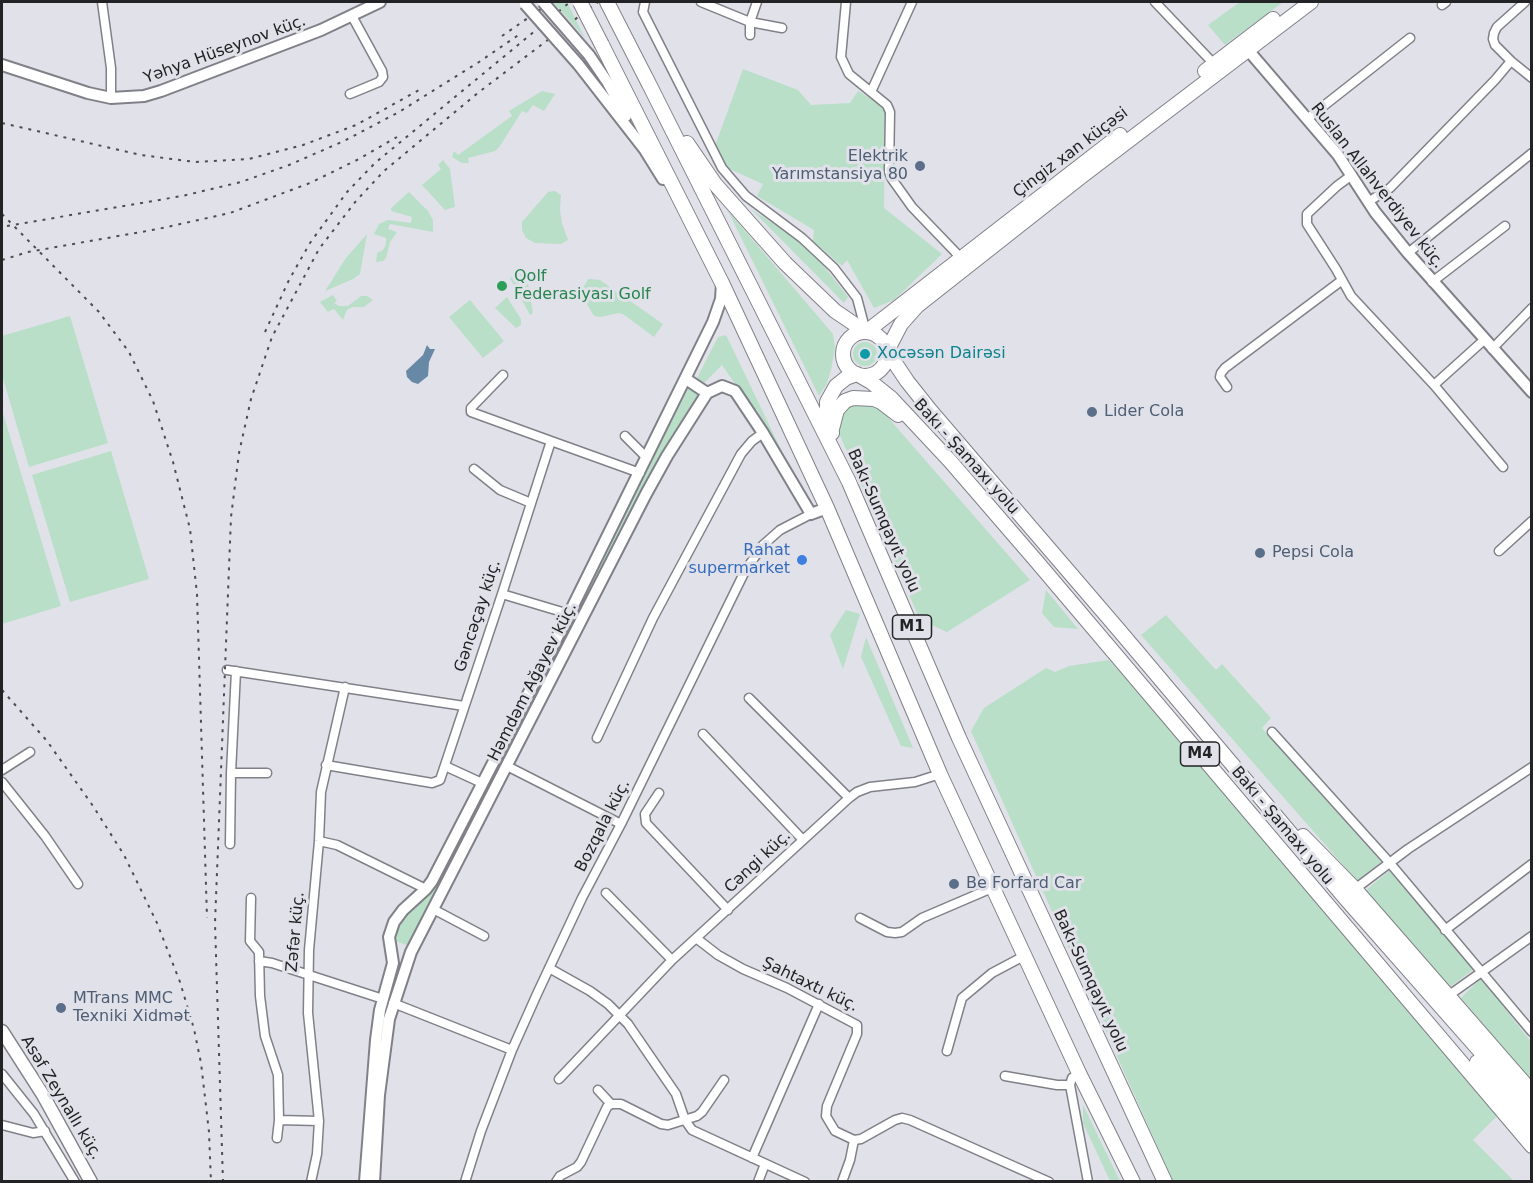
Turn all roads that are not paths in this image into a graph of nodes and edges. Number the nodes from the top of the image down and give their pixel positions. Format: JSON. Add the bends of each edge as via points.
{"nodes":[{"id":1,"x":102,"y":2,"type":"edge"},
{"id":2,"x":380,"y":2,"type":"edge"},
{"id":3,"x":543,"y":2,"type":"edge"},
{"id":4,"x":580,"y":2,"type":"edge"},
{"id":5,"x":607,"y":2,"type":"edge"},
{"id":6,"x":645,"y":2,"type":"edge"},
{"id":7,"x":701,"y":2,"type":"edge"},
{"id":8,"x":757,"y":2,"type":"edge"},
{"id":9,"x":846,"y":2,"type":"edge"},
{"id":10,"x":912,"y":2,"type":"edge"},
{"id":11,"x":1155,"y":2,"type":"edge"},
{"id":12,"x":1297,"y":2,"type":"edge"},
{"id":13,"x":1311,"y":2,"type":"edge"},
{"id":14,"x":1525,"y":2,"type":"edge"},
{"id":15,"x":524,"y":3,"type":"edge"},
{"id":16,"x":352,"y":16,"type":"junction"},
{"id":17,"x":750,"y":22,"type":"junction"},
{"id":18,"x":782,"y":28,"type":"dead end"},
{"id":19,"x":750,"y":35,"type":"dead end"},
{"id":20,"x":1410,"y":38,"type":"dead end"},
{"id":21,"x":1248,"y":50,"type":"junction"},
{"id":22,"x":1511,"y":61,"type":"junction"},
{"id":23,"x":1214,"y":64,"type":"junction"},
{"id":24,"x":2,"y":65,"type":"edge"},
{"id":25,"x":646,"y":78,"type":"junction"},
{"id":26,"x":1532,"y":78,"type":"edge"},
{"id":27,"x":871,"y":92,"type":"junction"},
{"id":28,"x":350,"y":94,"type":"dead end"},
{"id":29,"x":111,"y":98,"type":"junction"},
{"id":30,"x":1307,"y":119,"type":"junction"},
{"id":31,"x":645,"y":150,"type":"junction"},
{"id":32,"x":1532,"y":153,"type":"edge"},
{"id":33,"x":1352,"y":175,"type":"junction"},
{"id":34,"x":1368,"y":202,"type":"junction"},
{"id":35,"x":1505,"y":226,"type":"dead end"},
{"id":36,"x":693,"y":227,"type":"junction"},
{"id":37,"x":1408,"y":253,"type":"junction"},
{"id":38,"x":961,"y":258,"type":"junction"},
{"id":39,"x":1341,"y":281,"type":"junction"},
{"id":40,"x":1432,"y":282,"type":"junction"},
{"id":41,"x":722,"y":283,"type":"junction"},
{"id":42,"x":1532,"y":309,"type":"edge"},
{"id":43,"x":866,"y":332,"type":"junction"},
{"id":44,"x":1484,"y":340,"type":"junction"},
{"id":45,"x":1492,"y":349,"type":"junction"},
{"id":46,"x":887,"y":351,"type":"junction"},
{"id":47,"x":857,"y":374,"type":"junction"},
{"id":48,"x":503,"y":375,"type":"dead end"},
{"id":49,"x":686,"y":379,"type":"junction"},
{"id":50,"x":1434,"y":385,"type":"junction"},
{"id":51,"x":1227,"y":387,"type":"dead end"},
{"id":52,"x":1532,"y":392,"type":"edge"},
{"id":53,"x":707,"y":393,"type":"junction"},
{"id":54,"x":763,"y":433,"type":"junction"},
{"id":55,"x":832,"y":435,"type":"junction"},
{"id":56,"x":626,"y":436,"type":"dead end"},
{"id":57,"x":551,"y":441,"type":"junction"},
{"id":58,"x":646,"y":458,"type":"junction"},
{"id":59,"x":950,"y":461,"type":"junction"},
{"id":60,"x":1503,"y":467,"type":"dead end"},
{"id":61,"x":474,"y":469,"type":"dead end"},
{"id":62,"x":640,"y":472,"type":"junction"},
{"id":63,"x":849,"y":482,"type":"junction"},
{"id":64,"x":531,"y":502,"type":"junction"},
{"id":65,"x":827,"y":508,"type":"junction"},
{"id":66,"x":811,"y":514,"type":"junction"},
{"id":67,"x":1532,"y":521,"type":"edge"},
{"id":68,"x":1499,"y":551,"type":"dead end"},
{"id":69,"x":502,"y":594,"type":"junction"},
{"id":70,"x":569,"y":614,"type":"junction"},
{"id":71,"x":345,"y":687,"type":"junction"},
{"id":72,"x":748,"y":698,"type":"dead end"},
{"id":73,"x":464,"y":706,"type":"junction"},
{"id":74,"x":1272,"y":732,"type":"dead end"},
{"id":75,"x":703,"y":734,"type":"dead end"},
{"id":76,"x":597,"y":738,"type":"dead end"},
{"id":77,"x":30,"y":752,"type":"dead end"},
{"id":78,"x":326,"y":765,"type":"junction"},
{"id":79,"x":445,"y":766,"type":"junction"},
{"id":80,"x":507,"y":766,"type":"junction"},
{"id":81,"x":1532,"y":767,"type":"edge"},
{"id":82,"x":2,"y":770,"type":"edge"},
{"id":83,"x":231,"y":773,"type":"junction"},
{"id":84,"x":267,"y":773,"type":"dead end"},
{"id":85,"x":940,"y":774,"type":"junction"},
{"id":86,"x":2,"y":782,"type":"edge"},
{"id":87,"x":482,"y":783,"type":"junction"},
{"id":88,"x":659,"y":793,"type":"dead end"},
{"id":89,"x":849,"y":798,"type":"junction"},
{"id":90,"x":621,"y":824,"type":"junction"},
{"id":91,"x":803,"y":840,"type":"junction"},
{"id":92,"x":319,"y":841,"type":"junction"},
{"id":93,"x":230,"y":844,"type":"dead end"},
{"id":94,"x":1389,"y":862,"type":"junction"},
{"id":95,"x":1532,"y":864,"type":"edge"},
{"id":96,"x":78,"y":884,"type":"dead end"},
{"id":97,"x":992,"y":888,"type":"junction"},
{"id":98,"x":426,"y":889,"type":"junction"},
{"id":99,"x":606,"y":893,"type":"dead end"},
{"id":100,"x":1350,"y":894,"type":"junction"},
{"id":101,"x":251,"y":898,"type":"dead end"},
{"id":102,"x":433,"y":909,"type":"junction"},
{"id":103,"x":728,"y":910,"type":"junction"},
{"id":104,"x":860,"y":918,"type":"dead end"},
{"id":105,"x":1445,"y":930,"type":"junction"},
{"id":106,"x":484,"y":936,"type":"dead end"},
{"id":107,"x":1532,"y":936,"type":"edge"},
{"id":108,"x":696,"y":938,"type":"junction"},
{"id":109,"x":1024,"y":956,"type":"junction"},
{"id":110,"x":672,"y":960,"type":"junction"},
{"id":111,"x":259,"y":961,"type":"junction"},
{"id":112,"x":549,"y":968,"type":"junction"},
{"id":113,"x":1482,"y":971,"type":"junction"},
{"id":114,"x":308,"y":975,"type":"junction"},
{"id":115,"x":1448,"y":996,"type":"junction"},
{"id":116,"x":388,"y":1001,"type":"junction"},
{"id":117,"x":819,"y":1004,"type":"junction"},
{"id":118,"x":1532,"y":1015,"type":"edge"},
{"id":119,"x":620,"y":1016,"type":"junction"},
{"id":120,"x":1523,"y":1022,"type":"junction"},
{"id":121,"x":2,"y":1031,"type":"edge"},
{"id":122,"x":1532,"y":1032,"type":"edge"},
{"id":123,"x":512,"y":1050,"type":"junction"},
{"id":124,"x":947,"y":1051,"type":"dead end"},
{"id":125,"x":1079,"y":1073,"type":"junction"},
{"id":126,"x":2,"y":1074,"type":"edge"},
{"id":127,"x":1005,"y":1076,"type":"dead end"},
{"id":128,"x":559,"y":1079,"type":"dead end"},
{"id":129,"x":724,"y":1080,"type":"dead end"},
{"id":130,"x":1070,"y":1084,"type":"junction"},
{"id":131,"x":598,"y":1090,"type":"dead end"},
{"id":132,"x":1532,"y":1092,"type":"edge"},
{"id":133,"x":611,"y":1104,"type":"junction"},
{"id":134,"x":1532,"y":1110,"type":"edge"},
{"id":135,"x":279,"y":1120,"type":"junction"},
{"id":136,"x":685,"y":1120,"type":"junction"},
{"id":137,"x":318,"y":1121,"type":"junction"},
{"id":138,"x":2,"y":1125,"type":"edge"},
{"id":139,"x":1532,"y":1126,"type":"edge"},
{"id":140,"x":45,"y":1131,"type":"junction"},
{"id":141,"x":277,"y":1138,"type":"dead end"},
{"id":142,"x":854,"y":1140,"type":"junction"},
{"id":143,"x":1532,"y":1146,"type":"edge"},
{"id":144,"x":752,"y":1158,"type":"junction"},
{"id":145,"x":765,"y":1164,"type":"junction"},
{"id":146,"x":75,"y":1182,"type":"edge"},
{"id":147,"x":91,"y":1182,"type":"edge"},
{"id":148,"x":311,"y":1182,"type":"edge"},
{"id":149,"x":364,"y":1182,"type":"edge"},
{"id":150,"x":374,"y":1182,"type":"edge"},
{"id":151,"x":465,"y":1182,"type":"edge"},
{"id":152,"x":556,"y":1182,"type":"edge"},
{"id":153,"x":758,"y":1182,"type":"edge"},
{"id":154,"x":806,"y":1182,"type":"edge"},
{"id":155,"x":842,"y":1182,"type":"edge"},
{"id":156,"x":1049,"y":1182,"type":"edge"},
{"id":157,"x":1088,"y":1182,"type":"edge"},
{"id":158,"x":1133,"y":1182,"type":"edge"},
{"id":159,"x":1165,"y":1182,"type":"edge"}],
"edges":[{"from":1,"to":29,"type":"street"},
{"from":2,"to":16,"type":"street","name":"Yəhya Hüseynov küç."},
{"from":3,"to":31,"type":"street","bridge":true,"via":[[589,55]]},
{"from":4,"to":36,"type":"main road","bridge":true},
{"from":5,"to":25,"type":"main road"},
{"from":6,"to":43,"type":"street","via":[[643,12],[722,168],[746,196],[834,267],[857,298]]},
{"from":7,"to":17,"type":"street"},
{"from":8,"to":17,"type":"street"},
{"from":9,"to":27,"type":"street","via":[[841,57],[849,74]]},
{"from":10,"to":27,"type":"street"},
{"from":11,"to":23,"type":"street"},
{"from":12,"to":23,"type":"main road","name":"Çingiz xan küçəsi"},
{"from":13,"to":21,"type":"main road","name":"Çingiz xan küçəsi"},
{"from":14,"to":22,"type":"street","via":[[1494,33],[1495,45]]},
{"from":15,"to":31,"type":"street","bridge":true},
{"from":16,"to":28,"type":"street","via":[[383,77]]},
{"from":16,"to":29,"type":"street","name":"Yəhya Hüseynov küç.","via":[[161,91]]},
{"from":17,"to":18,"type":"street"},
{"from":17,"to":19,"type":"street"},
{"from":20,"to":30,"type":"street"},
{"from":21,"to":30,"type":"street","name":"Ruslan Allahverdiyev küç."},
{"from":21,"to":46,"type":"main road","name":"Çingiz xan küçəsi","via":[[917,306],[901,324]]},
{"from":22,"to":26,"type":"street"},
{"from":22,"to":34,"type":"street","via":[[1390,188]]},
{"from":23,"to":38,"type":"main road","name":"Çingiz xan küçəsi"},
{"from":24,"to":29,"type":"street","name":"Yəhya Hüseynov küç."},
{"from":25,"to":43,"type":"main road","via":[[700,164],[747,221],[835,311]]},
{"from":25,"to":63,"type":"main road","name":"Bakı-Sumqayıt yolu","number":"M1"},
{"from":27,"to":38,"type":"street","via":[[890,112],[892,179],[912,207]]},
{"from":30,"to":33,"type":"street","name":"Ruslan Allahverdiyev küç."},
{"from":31,"to":36,"type":"street"},
{"from":32,"to":37,"type":"street"},
{"from":33,"to":34,"type":"street","name":"Ruslan Allahverdiyev küç."},
{"from":33,"to":39,"type":"street","via":[[1306,218]]},
{"from":34,"to":37,"type":"street","name":"Ruslan Allahverdiyev küç."},
{"from":35,"to":40,"type":"street"},
{"from":36,"to":41,"type":"main road","number":"M1"},
{"from":37,"to":40,"type":"street","name":"Ruslan Allahverdiyev küç."},
{"from":38,"to":43,"type":"main road","name":"Çingiz xan küçəsi"},
{"from":39,"to":50,"type":"street"},
{"from":39,"to":51,"type":"street","via":[[1225,368],[1220,377]]},
{"from":40,"to":44,"type":"street","name":"Ruslan Allahverdiyev küç."},
{"from":41,"to":49,"type":"street","via":[[718,312]]},
{"from":41,"to":65,"type":"main road","number":"M1"},
{"from":42,"to":45,"type":"street"},
{"from":43,"to":46,"type":"main road","via":[[878,336]]},
{"from":43,"to":47,"type":"main road","via":[[852,336],[844,349],[846,364]]},
{"from":44,"to":45,"type":"street","name":"Ruslan Allahverdiyev küç."},
{"from":44,"to":50,"type":"street"},
{"from":45,"to":52,"type":"street","name":"Ruslan Allahverdiyev küç."},
{"from":46,"to":47,"type":"main road","via":[[879,371]]},
{"from":46,"to":100,"type":"main road","name":"Bakı - Şamaxı yolu","number":"M4","via":[[930,410],[1226,756]]},
{"from":47,"to":55,"type":"main road","via":[[840,382],[830,394],[827,417]]},
{"from":47,"to":59,"type":"main road","name":"Bakı - Şamaxı yolu","number":"M4","via":[[891,398]]},
{"from":48,"to":57,"type":"street","via":[[471,412]]},
{"from":49,"to":53,"type":"street"},
{"from":49,"to":58,"type":"street"},
{"from":50,"to":60,"type":"street"},
{"from":53,"to":54,"type":"street","via":[[722,386],[735,391]]},
{"from":53,"to":80,"type":"street","name":"Həmdəm Ağayev küç.","via":[[667,456]]},
{"from":54,"to":66,"type":"street"},
{"from":54,"to":76,"type":"street","via":[[747,446],[736,464],[653,618]]},
{"from":55,"to":59,"type":"main road","via":[[840,405],[853,398],[867,397],[888,407]]},
{"from":55,"to":63,"type":"main road"},
{"from":56,"to":58,"type":"street"},
{"from":57,"to":62,"type":"street"},
{"from":57,"to":64,"type":"street","name":"Gəncəçay küç."},
{"from":58,"to":62,"type":"street"},
{"from":59,"to":143,"type":"main road","name":"Bakı - Şamaxı yolu","number":"M4"},
{"from":61,"to":64,"type":"street","via":[[500,490]]},
{"from":62,"to":70,"type":"street"},
{"from":63,"to":159,"type":"main road","name":"Bakı-Sumqayıt yolu","number":"M1","via":[[959,738]]},
{"from":64,"to":69,"type":"street","name":"Gəncəçay küç."},
{"from":65,"to":66,"type":"street"},
{"from":65,"to":85,"type":"main road","number":"M1"},
{"from":66,"to":90,"type":"street","name":"Bozqala küç.","via":[[780,530],[744,571]]},
{"from":67,"to":68,"type":"street"},
{"from":69,"to":70,"type":"street"},
{"from":69,"to":73,"type":"street","name":"Gəncəçay küç."},
{"from":70,"to":87,"type":"street"},
{"from":71,"to":73,"type":"street"},
{"from":71,"to":78,"type":"street","name":"Zəfər küç."},
{"from":71,"to":83,"type":"street","via":[[231,670]]},
{"from":72,"to":89,"type":"street"},
{"from":73,"to":79,"type":"street","name":"Gəncəçay küç."},
{"from":74,"to":94,"type":"street"},
{"from":75,"to":91,"type":"street"},
{"from":77,"to":82,"type":"street"},
{"from":78,"to":79,"type":"street","via":[[432,783],[440,780]]},
{"from":78,"to":92,"type":"street","name":"Zəfər küç."},
{"from":79,"to":87,"type":"street"},
{"from":80,"to":90,"type":"street"},
{"from":80,"to":102,"type":"street","name":"Həmdəm Ağayev küç."},
{"from":81,"to":94,"type":"street"},
{"from":83,"to":84,"type":"street"},
{"from":83,"to":93,"type":"street"},
{"from":85,"to":89,"type":"street","name":"Cəngi küç.","via":[[915,782],[870,787]]},
{"from":85,"to":97,"type":"main road","number":"M1"},
{"from":86,"to":96,"type":"street"},
{"from":87,"to":98,"type":"street"},
{"from":88,"to":103,"type":"street","via":[[645,814],[646,823]]},
{"from":89,"to":91,"type":"street","name":"Cəngi küç."},
{"from":90,"to":112,"type":"street","name":"Bozqala küç."},
{"from":91,"to":103,"type":"street","name":"Cəngi küç."},
{"from":92,"to":98,"type":"street","via":[[337,845]]},
{"from":92,"to":114,"type":"street","name":"Zəfər küç."},
{"from":94,"to":100,"type":"street"},
{"from":94,"to":105,"type":"street"},
{"from":95,"to":105,"type":"street"},
{"from":97,"to":104,"type":"street","via":[[922,918],[902,932],[887,932]]},
{"from":97,"to":109,"type":"main road","number":"M1"},
{"from":98,"to":116,"type":"street","via":[[394,922],[389,942],[393,963]]},
{"from":99,"to":110,"type":"street"},
{"from":100,"to":115,"type":"main road","name":"Bakı - Şamaxı yolu","number":"M4"},
{"from":100,"to":134,"type":"main road","name":"Bakı - Şamaxı yolu","number":"M4"},
{"from":100,"to":139,"type":"main road","via":[[1409,983]]},
{"from":101,"to":111,"type":"street","via":[[250,941],[259,952]]},
{"from":102,"to":106,"type":"street"},
{"from":102,"to":116,"type":"street","name":"Həmdəm Ağayev küç."},
{"from":103,"to":108,"type":"street","name":"Cəngi küç."},
{"from":105,"to":113,"type":"street"},
{"from":107,"to":113,"type":"street"},
{"from":108,"to":110,"type":"street","name":"Cəngi küç."},
{"from":108,"to":117,"type":"street","name":"Şahtaxtı küç.","via":[[743,969]]},
{"from":109,"to":124,"type":"street","via":[[992,973],[962,998]]},
{"from":109,"to":125,"type":"main road","number":"M1"},
{"from":110,"to":119,"type":"street","name":"Cəngi küç."},
{"from":111,"to":114,"type":"street"},
{"from":111,"to":135,"type":"street","via":[[266,1036],[278,1075]]},
{"from":112,"to":119,"type":"street","via":[[590,991]]},
{"from":112,"to":123,"type":"street","name":"Bozqala küç."},
{"from":113,"to":115,"type":"street"},
{"from":113,"to":120,"type":"street"},
{"from":114,"to":116,"type":"street"},
{"from":114,"to":137,"type":"street","name":"Zəfər küç."},
{"from":115,"to":132,"type":"main road","name":"Bakı - Şamaxı yolu","number":"M4"},
{"from":116,"to":123,"type":"street"},
{"from":116,"to":149,"type":"street","via":[[376,1040]]},
{"from":116,"to":150,"type":"street","name":"Həmdəm Ağayev küç."},
{"from":117,"to":142,"type":"street","name":"Şahtaxtı küç.","via":[[857,1025],[857,1034],[826,1106],[826,1116],[835,1131]]},
{"from":117,"to":144,"type":"street"},
{"from":118,"to":120,"type":"street"},
{"from":119,"to":128,"type":"street","name":"Cəngi küç."},
{"from":119,"to":136,"type":"street","via":[[672,1088]]},
{"from":120,"to":122,"type":"street"},
{"from":121,"to":147,"type":"main road","name":"Asəf Zeynallı küç."},
{"from":123,"to":151,"type":"street","name":"Bozqala küç."},
{"from":125,"to":130,"type":"street"},
{"from":125,"to":158,"type":"main road","number":"M1"},
{"from":126,"to":140,"type":"street"},
{"from":127,"to":130,"type":"street"},
{"from":129,"to":136,"type":"street","via":[[702,1112]]},
{"from":130,"to":157,"type":"street"},
{"from":131,"to":133,"type":"street"},
{"from":133,"to":136,"type":"street","via":[[621,1104],[664,1125]]},
{"from":133,"to":152,"type":"street","via":[[581,1162]]},
{"from":135,"to":137,"type":"street"},
{"from":135,"to":141,"type":"street"},
{"from":136,"to":144,"type":"street","via":[[700,1135]]},
{"from":137,"to":148,"type":"street","name":"Zəfər küç."},
{"from":138,"to":140,"type":"street","via":[[33,1133]]},
{"from":140,"to":146,"type":"street"},
{"from":142,"to":155,"type":"street"},
{"from":142,"to":156,"type":"street","via":[[902,1118]]},
{"from":144,"to":145,"type":"street"},
{"from":145,"to":153,"type":"street"},
{"from":145,"to":154,"type":"street"}]}
